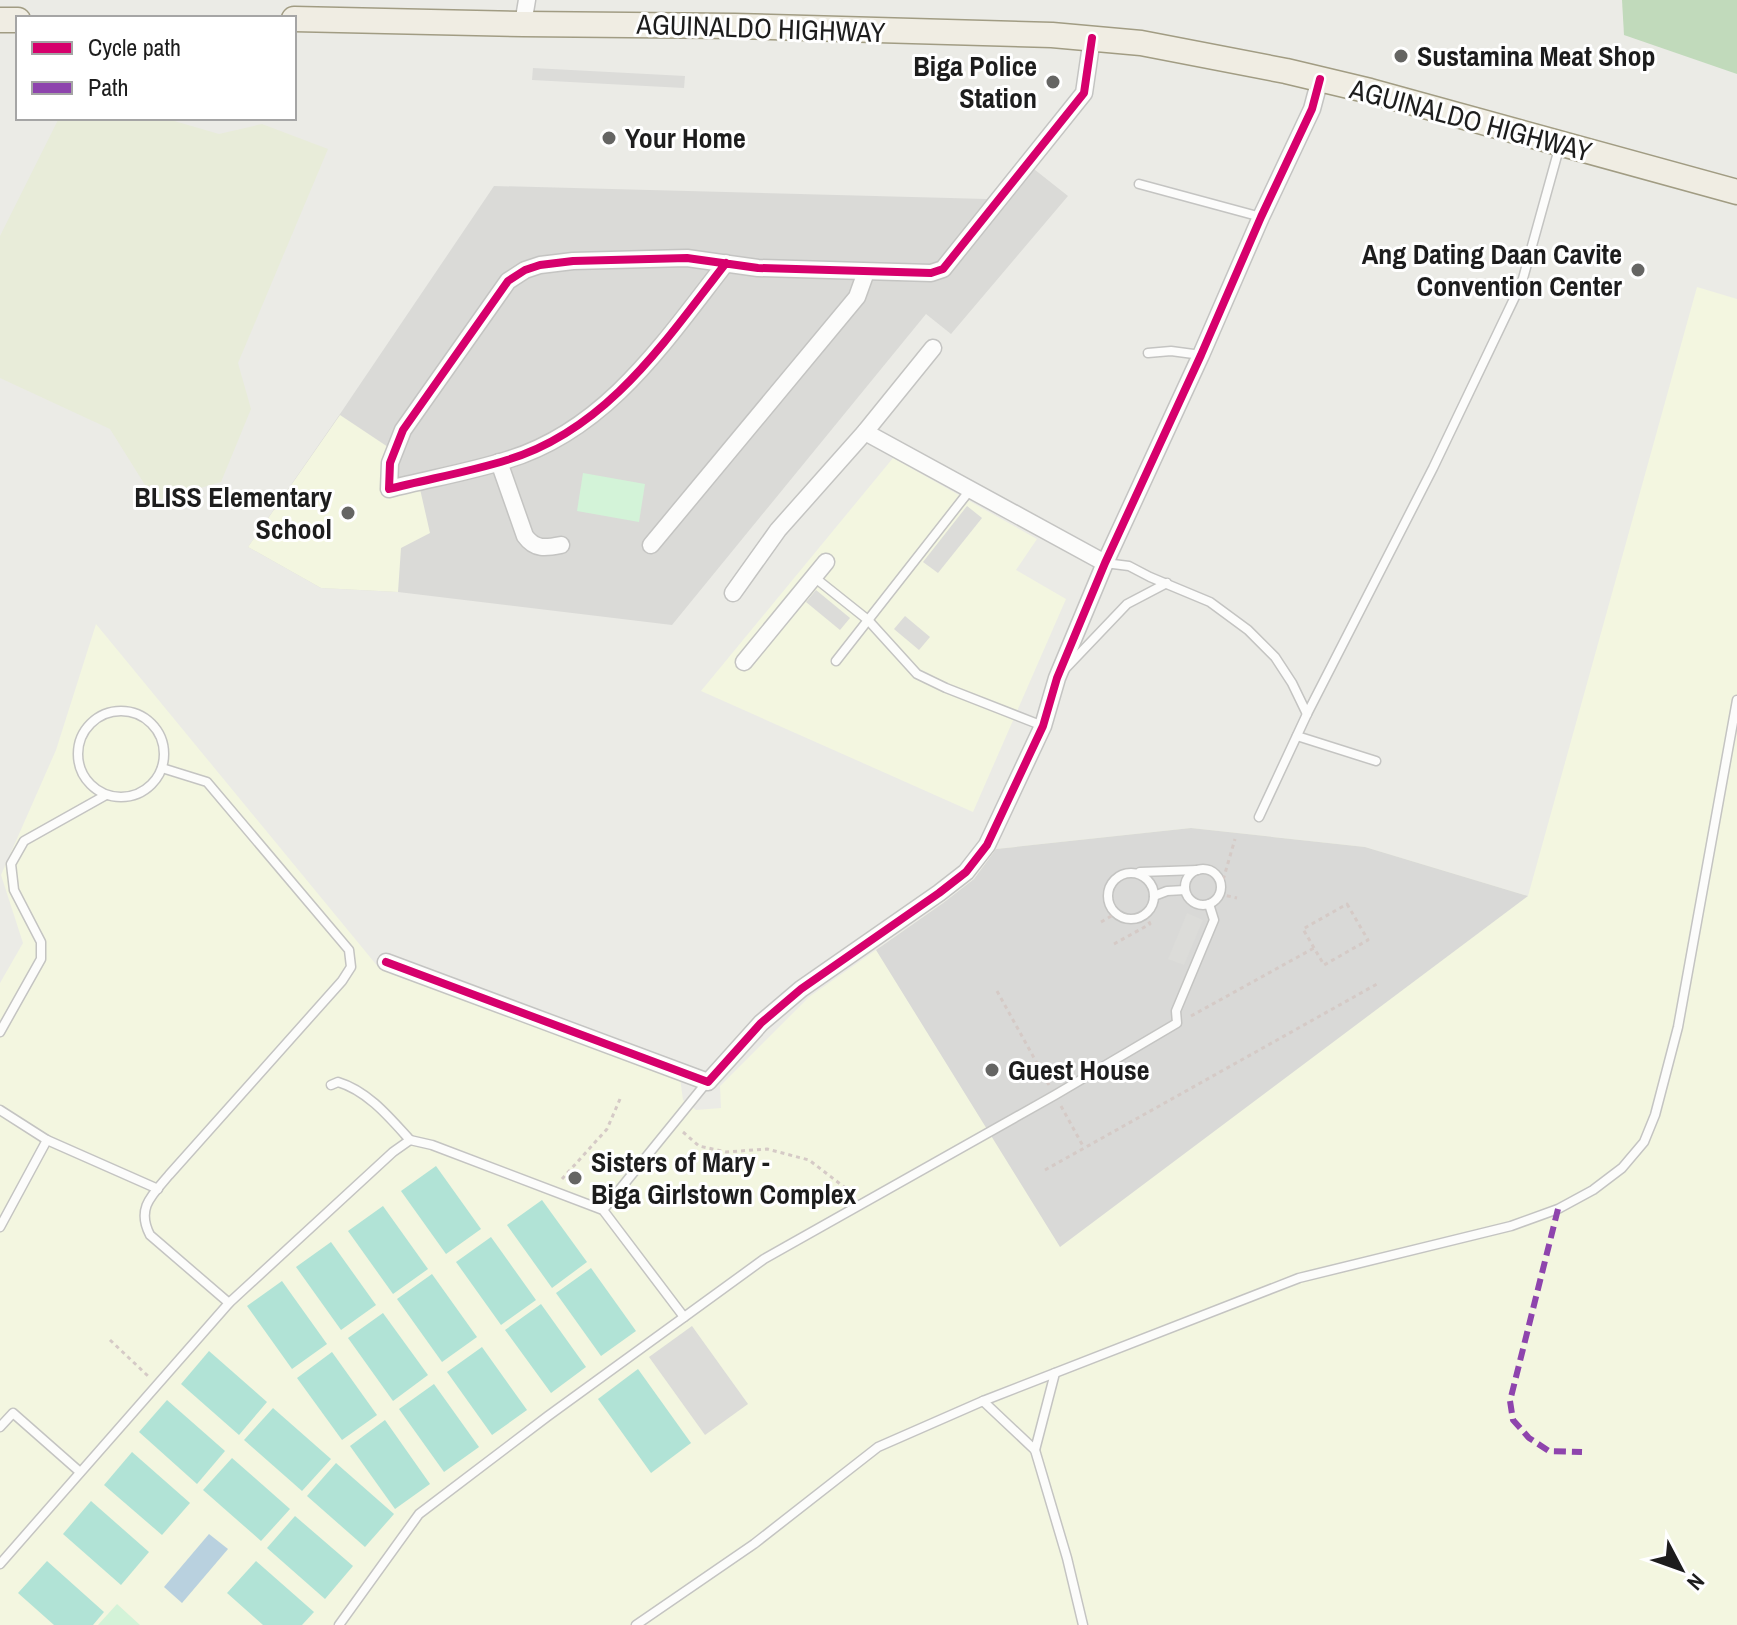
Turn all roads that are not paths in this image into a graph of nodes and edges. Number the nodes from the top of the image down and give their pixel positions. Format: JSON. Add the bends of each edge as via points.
{"nodes":[{"id":1,"x":525,"y":12,"type":"edge"},
{"id":2,"x":296,"y":19,"type":"edge"},
{"id":3,"x":1092,"y":38,"type":"junction"},
{"id":4,"x":1320,"y":79,"type":"junction"},
{"id":5,"x":1561,"y":144,"type":"junction"},
{"id":6,"x":1139,"y":184,"type":"dead end"},
{"id":7,"x":1737,"y":192,"type":"edge"},
{"id":8,"x":1261,"y":217,"type":"junction"},
{"id":9,"x":726,"y":263,"type":"junction"},
{"id":10,"x":866,"y":272,"type":"junction"},
{"id":11,"x":933,"y":348,"type":"dead end"},
{"id":12,"x":1148,"y":353,"type":"dead end"},
{"id":13,"x":1201,"y":355,"type":"junction"},
{"id":14,"x":865,"y":432,"type":"junction"},
{"id":15,"x":499,"y":462,"type":"junction"},
{"id":16,"x":970,"y":490,"type":"junction"},
{"id":17,"x":561,"y":545,"type":"dead end"},
{"id":18,"x":651,"y":545,"type":"dead end"},
{"id":19,"x":826,"y":562,"type":"dead end"},
{"id":20,"x":1105,"y":563,"type":"junction"},
{"id":21,"x":814,"y":577,"type":"junction"},
{"id":22,"x":1167,"y":583,"type":"junction"},
{"id":23,"x":733,"y":593,"type":"dead end"},
{"id":24,"x":868,"y":620,"type":"junction"},
{"id":25,"x":836,"y":661,"type":"dead end"},
{"id":26,"x":744,"y":662,"type":"dead end"},
{"id":27,"x":1057,"y":678,"type":"junction"},
{"id":28,"x":1737,"y":700,"type":"edge"},
{"id":29,"x":1307,"y":714,"type":"junction"},
{"id":30,"x":1043,"y":726,"type":"junction"},
{"id":31,"x":1297,"y":736,"type":"junction"},
{"id":32,"x":1376,"y":761,"type":"dead end"},
{"id":33,"x":162,"y":768,"type":"junction"},
{"id":34,"x":106,"y":795,"type":"junction"},
{"id":35,"x":1259,"y":817,"type":"dead end"},
{"id":36,"x":1199,"y":870,"type":"junction"},
{"id":37,"x":1137,"y":873,"type":"junction"},
{"id":38,"x":1185,"y":890,"type":"junction"},
{"id":39,"x":1154,"y":896,"type":"junction"},
{"id":40,"x":1209,"y":904,"type":"junction"},
{"id":41,"x":386,"y":962,"type":"dead end"},
{"id":42,"x":0,"y":1032,"type":"edge"},
{"id":43,"x":708,"y":1082,"type":"junction"},
{"id":44,"x":331,"y":1085,"type":"dead end"},
{"id":45,"x":0,"y":1110,"type":"edge"},
{"id":46,"x":47,"y":1140,"type":"junction"},
{"id":47,"x":410,"y":1140,"type":"junction"},
{"id":48,"x":158,"y":1189,"type":"junction"},
{"id":49,"x":603,"y":1210,"type":"junction"},
{"id":50,"x":0,"y":1227,"type":"edge"},
{"id":51,"x":229,"y":1303,"type":"junction"},
{"id":52,"x":684,"y":1317,"type":"junction"},
{"id":53,"x":1055,"y":1373,"type":"junction"},
{"id":54,"x":983,"y":1401,"type":"junction"},
{"id":55,"x":0,"y":1427,"type":"edge"},
{"id":56,"x":1035,"y":1450,"type":"junction"},
{"id":57,"x":80,"y":1472,"type":"junction"},
{"id":58,"x":0,"y":1564,"type":"edge"},
{"id":59,"x":339,"y":1625,"type":"edge"},
{"id":60,"x":636,"y":1625,"type":"edge"},
{"id":61,"x":1083,"y":1625,"type":"edge"}],
"edges":[{"from":1,"to":2,"type":"main road","name":"AGUINALDO HIGHWAY"},
{"from":1,"to":3,"type":"main road","name":"AGUINALDO HIGHWAY","via":[[678,24]]},
{"from":3,"to":4,"type":"main road","name":"AGUINALDO HIGHWAY"},
{"from":3,"to":10,"type":"street","via":[[1084,93],[943,269]]},
{"from":4,"to":5,"type":"main road","name":"AGUINALDO HIGHWAY"},
{"from":4,"to":8,"type":"street","via":[[1312,109]]},
{"from":5,"to":7,"type":"main road","name":"AGUINALDO HIGHWAY"},
{"from":5,"to":29,"type":"lane","via":[[1522,282]]},
{"from":6,"to":8,"type":"lane"},
{"from":8,"to":13,"type":"street"},
{"from":9,"to":10,"type":"street"},
{"from":9,"to":15,"type":"street","via":[[637,374],[596,413],[550,442]]},
{"from":9,"to":15,"type":"street","via":[[687,258],[573,261],[540,265],[508,281],[403,430],[390,463],[389,489]]},
{"from":10,"to":18,"type":"street","via":[[857,297]]},
{"from":11,"to":14,"type":"street"},
{"from":12,"to":13,"type":"lane"},
{"from":13,"to":20,"type":"street"},
{"from":14,"to":16,"type":"street"},
{"from":14,"to":23,"type":"street","via":[[778,530]]},
{"from":15,"to":17,"type":"street","via":[[529,542],[539,548]]},
{"from":16,"to":20,"type":"street"},
{"from":16,"to":24,"type":"lane"},
{"from":19,"to":21,"type":"street"},
{"from":20,"to":22,"type":"lane","via":[[1129,566]]},
{"from":20,"to":27,"type":"street"},
{"from":21,"to":24,"type":"lane"},
{"from":21,"to":26,"type":"street"},
{"from":22,"to":27,"type":"lane","via":[[1127,604]]},
{"from":22,"to":29,"type":"lane","via":[[1210,602],[1248,630],[1275,657]]},
{"from":24,"to":25,"type":"lane"},
{"from":24,"to":30,"type":"lane","via":[[917,674]]},
{"from":27,"to":30,"type":"street"},
{"from":28,"to":53,"type":"lane","via":[[1678,1027],[1655,1115],[1644,1142],[1622,1168],[1558,1209],[1511,1226],[1299,1278]]},
{"from":29,"to":31,"type":"lane"},
{"from":30,"to":43,"type":"street","via":[[987,845],[966,872],[801,989],[761,1023]]},
{"from":31,"to":32,"type":"lane"},
{"from":31,"to":35,"type":"lane"},
{"from":33,"to":34,"type":"lane","via":[[140,793]]},
{"from":33,"to":34,"type":"lane","via":[[159,733],[143,716],[119,711],[100,717],[81,740],[79,761],[88,781]]},
{"from":33,"to":48,"type":"lane","via":[[207,782],[349,950],[351,967]]},
{"from":34,"to":42,"type":"lane","via":[[24,841],[11,864],[14,890],[41,942],[41,959]]},
{"from":36,"to":37,"type":"lane"},
{"from":36,"to":38,"type":"lane","via":[[1188,877]]},
{"from":36,"to":40,"type":"lane","via":[[1212,871],[1220,881],[1220,891]]},
{"from":37,"to":39,"type":"lane","via":[[1146,877]]},
{"from":37,"to":39,"type":"lane","via":[[1126,872],[1110,885],[1107,895],[1115,914],[1135,919],[1152,906]]},
{"from":38,"to":39,"type":"lane"},
{"from":38,"to":40,"type":"lane","via":[[1193,903]]},
{"from":40,"to":52,"type":"lane","via":[[1214,920],[1176,1011],[1177,1023],[764,1259]]},
{"from":41,"to":43,"type":"street"},
{"from":43,"to":49,"type":"lane"},
{"from":44,"to":47,"type":"lane","via":[[338,1082],[356,1090]]},
{"from":45,"to":46,"type":"lane"},
{"from":46,"to":48,"type":"lane"},
{"from":46,"to":50,"type":"lane"},
{"from":47,"to":49,"type":"lane"},
{"from":47,"to":51,"type":"lane"},
{"from":48,"to":51,"type":"lane","via":[[145,1206],[150,1235]]},
{"from":49,"to":52,"type":"lane"},
{"from":51,"to":57,"type":"lane"},
{"from":52,"to":59,"type":"lane","via":[[419,1514]]},
{"from":53,"to":54,"type":"lane"},
{"from":53,"to":56,"type":"lane"},
{"from":54,"to":56,"type":"lane"},
{"from":54,"to":60,"type":"lane","via":[[878,1447],[754,1544]]},
{"from":55,"to":57,"type":"lane","via":[[13,1413]]},
{"from":56,"to":61,"type":"lane"},
{"from":57,"to":58,"type":"lane"}]}
